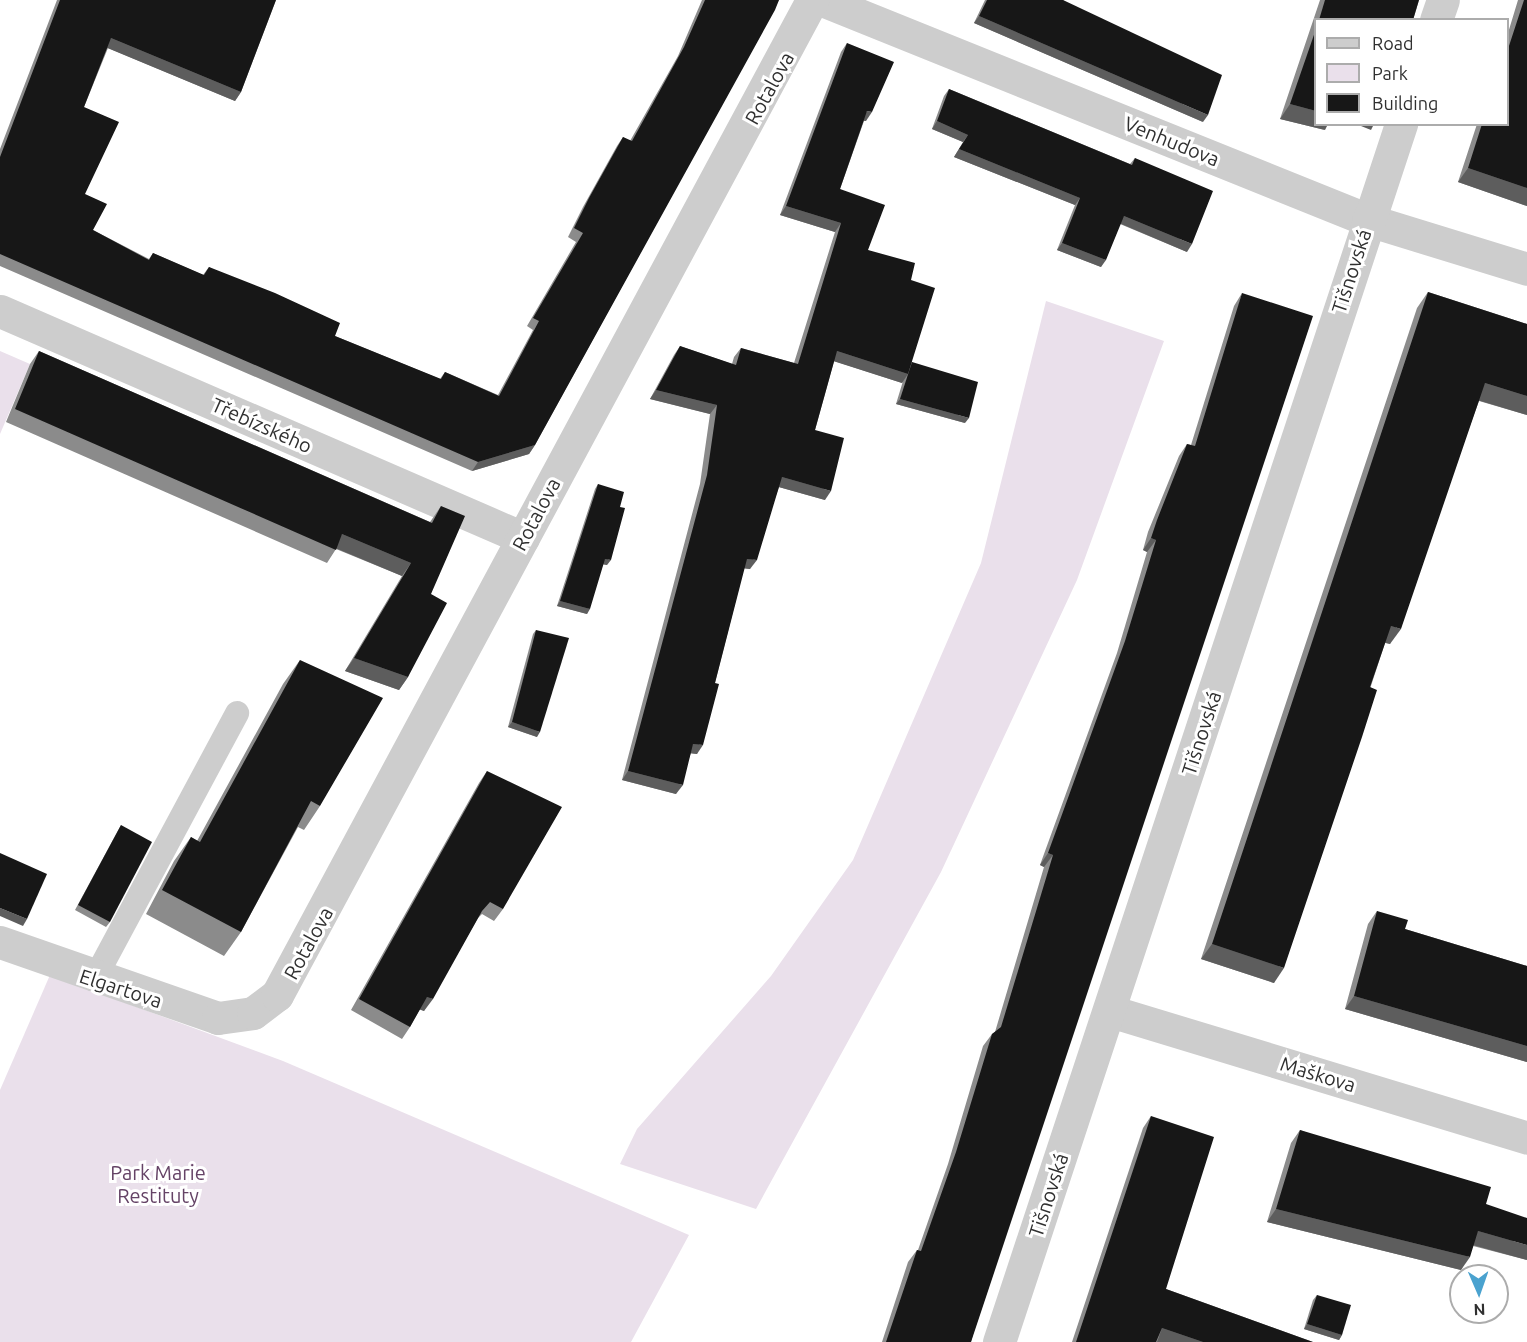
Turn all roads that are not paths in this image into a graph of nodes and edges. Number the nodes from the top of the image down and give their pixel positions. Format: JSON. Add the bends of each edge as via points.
{"nodes":[{"id":1,"x":812,"y":0,"type":"edge"},
{"id":2,"x":822,"y":0,"type":"edge"},
{"id":3,"x":1443,"y":0,"type":"edge"},
{"id":4,"x":1437,"y":18,"type":"edge"},
{"id":5,"x":1400,"y":126,"type":"edge"},
{"id":6,"x":1368,"y":220,"type":"junction"},
{"id":7,"x":1527,"y":269,"type":"edge"},
{"id":8,"x":0,"y":311,"type":"edge"},
{"id":9,"x":523,"y":538,"type":"junction"},
{"id":10,"x":237,"y":713,"type":"dead end"},
{"id":11,"x":0,"y":942,"type":"edge"},
{"id":12,"x":94,"y":980,"type":"junction"},
{"id":13,"x":1110,"y":1011,"type":"junction"},
{"id":14,"x":246,"y":1016,"type":"joint"},
{"id":15,"x":1527,"y":1138,"type":"edge"},
{"id":16,"x":999,"y":1342,"type":"edge"}],
"edges":[{"from":1,"to":9,"type":"street","name":"Rotalova"},
{"from":2,"to":6,"type":"street","name":"Venhudova"},
{"from":3,"to":4,"type":"street"},
{"from":5,"to":6,"type":"street","name":"Tišnovská"},
{"from":6,"to":7,"type":"street","name":"Venhudova"},
{"from":6,"to":13,"type":"street","name":"Tišnovská"},
{"from":8,"to":9,"type":"street","name":"Třebízského"},
{"from":9,"to":14,"type":"street","name":"Rotalova","via":[[300,961],[270,1003]]},
{"from":10,"to":12,"type":"lane"},
{"from":11,"to":12,"type":"street","name":"Elgartova"},
{"from":12,"to":14,"type":"street","name":"Elgartova","via":[[210,1017]]},
{"from":13,"to":15,"type":"street","name":"Maškova"},
{"from":13,"to":16,"type":"street","name":"Tišnovská"}]}
